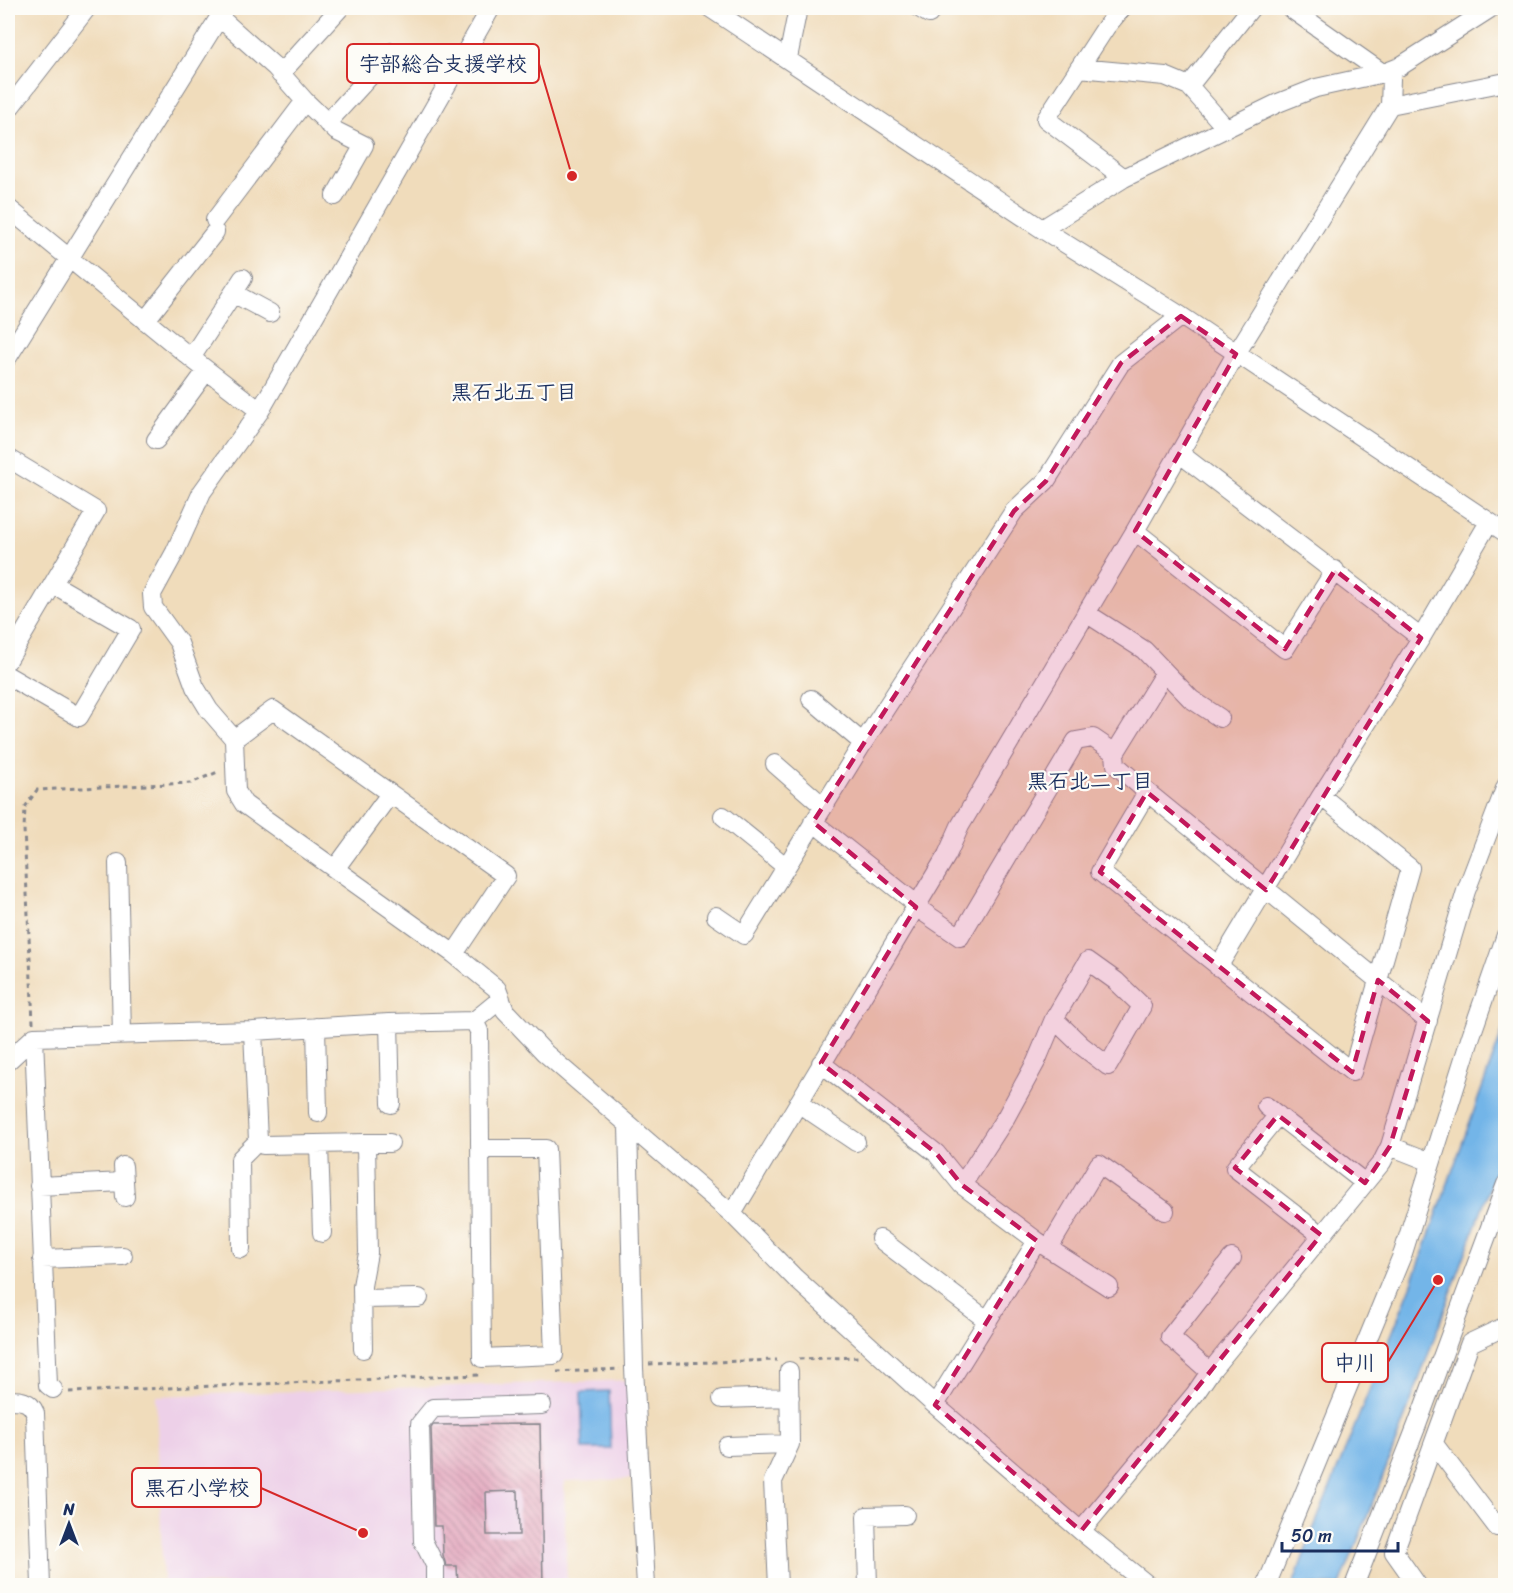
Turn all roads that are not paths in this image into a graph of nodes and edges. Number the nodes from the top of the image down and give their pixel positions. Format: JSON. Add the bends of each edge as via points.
{"nodes":[{"id":1,"x":87,"y":8,"type":"edge"},
{"id":2,"x":340,"y":8,"type":"edge"},
{"id":3,"x":491,"y":8,"type":"edge"},
{"id":4,"x":710,"y":8,"type":"edge"},
{"id":5,"x":798,"y":8,"type":"edge"},
{"id":6,"x":1122,"y":8,"type":"edge"},
{"id":7,"x":1251,"y":8,"type":"edge"},
{"id":8,"x":1491,"y":8,"type":"edge"},
{"id":9,"x":1302,"y":11,"type":"edge"},
{"id":10,"x":222,"y":12,"type":"edge"},
{"id":11,"x":788,"y":58,"type":"junction"},
{"id":12,"x":1079,"y":68,"type":"junction"},
{"id":13,"x":1384,"y":73,"type":"junction"},
{"id":14,"x":280,"y":74,"type":"junction"},
{"id":15,"x":405,"y":76,"type":"dead end"},
{"id":16,"x":1506,"y":82,"type":"edge"},
{"id":17,"x":1189,"y":86,"type":"junction"},
{"id":18,"x":305,"y":101,"type":"junction"},
{"id":19,"x":1390,"y":105,"type":"junction"},
{"id":20,"x":8,"y":110,"type":"edge"},
{"id":21,"x":327,"y":123,"type":"junction"},
{"id":22,"x":1225,"y":127,"type":"junction"},
{"id":23,"x":1124,"y":178,"type":"junction"},
{"id":24,"x":335,"y":196,"type":"dead end"},
{"id":25,"x":8,"y":208,"type":"edge"},
{"id":26,"x":1042,"y":229,"type":"junction"},
{"id":27,"x":68,"y":259,"type":"junction"},
{"id":28,"x":270,"y":313,"type":"dead end"},
{"id":29,"x":1181,"y":316,"type":"junction"},
{"id":30,"x":145,"y":321,"type":"junction"},
{"id":31,"x":1236,"y":354,"type":"junction"},
{"id":32,"x":8,"y":357,"type":"edge"},
{"id":33,"x":191,"y":358,"type":"junction"},
{"id":34,"x":207,"y":370,"type":"junction"},
{"id":35,"x":260,"y":411,"type":"junction"},
{"id":36,"x":156,"y":440,"type":"dead end"},
{"id":37,"x":1179,"y":453,"type":"junction"},
{"id":38,"x":8,"y":458,"type":"edge"},
{"id":39,"x":1489,"y":522,"type":"junction"},
{"id":40,"x":1135,"y":531,"type":"junction"},
{"id":41,"x":1506,"y":533,"type":"edge"},
{"id":42,"x":1335,"y":570,"type":"junction"},
{"id":43,"x":53,"y":584,"type":"junction"},
{"id":44,"x":1086,"y":613,"type":"junction"},
{"id":45,"x":1421,"y":638,"type":"junction"},
{"id":46,"x":8,"y":660,"type":"edge"},
{"id":47,"x":1165,"y":672,"type":"junction"},
{"id":48,"x":8,"y":676,"type":"edge"},
{"id":49,"x":811,"y":699,"type":"dead end"},
{"id":50,"x":1220,"y":718,"type":"dead end"},
{"id":51,"x":234,"y":739,"type":"junction"},
{"id":52,"x":863,"y":743,"type":"junction"},
{"id":53,"x":1115,"y":753,"type":"junction"},
{"id":54,"x":775,"y":764,"type":"dead end"},
{"id":55,"x":1506,"y":786,"type":"edge"},
{"id":56,"x":1147,"y":792,"type":"junction"},
{"id":57,"x":390,"y":794,"type":"junction"},
{"id":58,"x":1321,"y":796,"type":"junction"},
{"id":59,"x":823,"y":806,"type":"junction"},
{"id":60,"x":723,"y":816,"type":"dead end"},
{"id":61,"x":813,"y":822,"type":"junction"},
{"id":62,"x":118,"y":863,"type":"dead end"},
{"id":63,"x":785,"y":866,"type":"junction"},
{"id":64,"x":335,"y":869,"type":"junction"},
{"id":65,"x":1266,"y":890,"type":"junction"},
{"id":66,"x":916,"y":907,"type":"junction"},
{"id":67,"x":716,"y":916,"type":"dead end"},
{"id":68,"x":1506,"y":935,"type":"edge"},
{"id":69,"x":454,"y":954,"type":"junction"},
{"id":70,"x":1218,"y":967,"type":"junction"},
{"id":71,"x":1378,"y":980,"type":"junction"},
{"id":72,"x":501,"y":999,"type":"junction"},
{"id":73,"x":1054,"y":1019,"type":"junction"},
{"id":74,"x":474,"y":1021,"type":"junction"},
{"id":75,"x":1428,"y":1021,"type":"junction"},
{"id":76,"x":389,"y":1023,"type":"junction"},
{"id":77,"x":316,"y":1027,"type":"junction"},
{"id":78,"x":253,"y":1031,"type":"junction"},
{"id":79,"x":122,"y":1034,"type":"junction"},
{"id":80,"x":34,"y":1037,"type":"junction"},
{"id":81,"x":8,"y":1062,"type":"edge"},
{"id":82,"x":821,"y":1063,"type":"junction"},
{"id":83,"x":798,"y":1103,"type":"junction"},
{"id":84,"x":391,"y":1104,"type":"dead end"},
{"id":85,"x":318,"y":1113,"type":"dead end"},
{"id":86,"x":628,"y":1126,"type":"junction"},
{"id":87,"x":258,"y":1141,"type":"junction"},
{"id":88,"x":856,"y":1142,"type":"dead end"},
{"id":89,"x":366,"y":1143,"type":"junction"},
{"id":90,"x":390,"y":1143,"type":"dead end"},
{"id":91,"x":319,"y":1145,"type":"junction"},
{"id":92,"x":1390,"y":1146,"type":"junction"},
{"id":93,"x":480,"y":1149,"type":"junction"},
{"id":94,"x":1431,"y":1162,"type":"junction"},
{"id":95,"x":124,"y":1181,"type":"dead end"},
{"id":96,"x":1365,"y":1183,"type":"junction"},
{"id":97,"x":1506,"y":1184,"type":"edge"},
{"id":98,"x":962,"y":1185,"type":"junction"},
{"id":99,"x":39,"y":1186,"type":"junction"},
{"id":100,"x":1165,"y":1211,"type":"dead end"},
{"id":101,"x":732,"y":1214,"type":"junction"},
{"id":102,"x":322,"y":1233,"type":"dead end"},
{"id":103,"x":1321,"y":1235,"type":"junction"},
{"id":104,"x":880,"y":1239,"type":"dead end"},
{"id":105,"x":1043,"y":1245,"type":"junction"},
{"id":106,"x":241,"y":1249,"type":"dead end"},
{"id":107,"x":123,"y":1256,"type":"dead end"},
{"id":108,"x":1232,"y":1258,"type":"dead end"},
{"id":109,"x":42,"y":1259,"type":"junction"},
{"id":110,"x":54,"y":1286,"type":"dead end"},
{"id":111,"x":1109,"y":1287,"type":"dead end"},
{"id":112,"x":419,"y":1298,"type":"dead end"},
{"id":113,"x":363,"y":1299,"type":"junction"},
{"id":114,"x":988,"y":1321,"type":"junction"},
{"id":115,"x":1506,"y":1326,"type":"edge"},
{"id":116,"x":363,"y":1349,"type":"dead end"},
{"id":117,"x":785,"y":1363,"type":"road end"},
{"id":118,"x":1210,"y":1372,"type":"junction"},
{"id":119,"x":53,"y":1389,"type":"junction"},
{"id":120,"x":790,"y":1397,"type":"junction"},
{"id":121,"x":722,"y":1399,"type":"dead end"},
{"id":122,"x":8,"y":1400,"type":"edge"},
{"id":123,"x":31,"y":1405,"type":"junction"},
{"id":124,"x":542,"y":1405,"type":"dead end"},
{"id":125,"x":935,"y":1405,"type":"junction"},
{"id":126,"x":790,"y":1444,"type":"junction"},
{"id":127,"x":1434,"y":1444,"type":"junction"},
{"id":128,"x":727,"y":1446,"type":"dead end"},
{"id":129,"x":905,"y":1515,"type":"dead end"},
{"id":130,"x":1506,"y":1523,"type":"edge"},
{"id":131,"x":1081,"y":1531,"type":"junction"},
{"id":132,"x":41,"y":1586,"type":"edge"},
{"id":133,"x":435,"y":1586,"type":"edge"},
{"id":134,"x":646,"y":1586,"type":"edge"},
{"id":135,"x":778,"y":1586,"type":"edge"},
{"id":136,"x":868,"y":1586,"type":"edge"},
{"id":137,"x":1149,"y":1586,"type":"edge"},
{"id":138,"x":1266,"y":1586,"type":"edge"},
{"id":139,"x":1354,"y":1586,"type":"edge"},
{"id":140,"x":1418,"y":1586,"type":"edge"}],
"edges":[{"from":1,"to":20,"type":"street"},
{"from":2,"to":14,"type":"street"},
{"from":3,"to":35,"type":"street"},
{"from":4,"to":11,"type":"street"},
{"from":5,"to":11,"type":"street"},
{"from":6,"to":12,"type":"street"},
{"from":7,"to":17,"type":"street"},
{"from":8,"to":13,"type":"street"},
{"from":9,"to":13,"type":"street"},
{"from":10,"to":14,"type":"street"},
{"from":10,"to":27,"type":"street"},
{"from":11,"to":26,"type":"street"},
{"from":12,"to":17,"type":"street","via":[[1165,76]]},
{"from":12,"to":23,"type":"street","via":[[1046,119]]},
{"from":13,"to":19,"type":"street","via":[[1391,79]]},
{"from":13,"to":22,"type":"street","via":[[1316,88]]},
{"from":14,"to":18,"type":"street"},
{"from":15,"to":21,"type":"street","via":[[386,59]]},
{"from":16,"to":19,"type":"street"},
{"from":17,"to":22,"type":"street"},
{"from":18,"to":21,"type":"street"},
{"from":18,"to":30,"type":"street"},
{"from":19,"to":31,"type":"street"},
{"from":21,"to":24,"type":"street","via":[[364,145]]},
{"from":22,"to":23,"type":"street"},
{"from":23,"to":26,"type":"street"},
{"from":25,"to":27,"type":"street"},
{"from":26,"to":29,"type":"street"},
{"from":27,"to":30,"type":"street"},
{"from":27,"to":32,"type":"street"},
{"from":28,"to":33,"type":"street","via":[[238,285]]},
{"from":29,"to":31,"type":"street"},
{"from":29,"to":52,"type":"street","via":[[1121,363],[1046,481],[1014,511]]},
{"from":30,"to":33,"type":"street"},
{"from":31,"to":37,"type":"street"},
{"from":31,"to":39,"type":"street"},
{"from":33,"to":34,"type":"street"},
{"from":34,"to":35,"type":"street"},
{"from":34,"to":36,"type":"street"},
{"from":35,"to":51,"type":"street","via":[[202,492],[152,594],[153,607],[179,643],[208,710]]},
{"from":37,"to":40,"type":"street"},
{"from":37,"to":42,"type":"street"},
{"from":38,"to":43,"type":"street","via":[[96,511]]},
{"from":39,"to":41,"type":"street"},
{"from":39,"to":45,"type":"street"},
{"from":40,"to":42,"type":"street","via":[[1285,649]]},
{"from":40,"to":44,"type":"street"},
{"from":42,"to":45,"type":"street"},
{"from":43,"to":46,"type":"street"},
{"from":43,"to":48,"type":"street","via":[[131,629],[79,717]]},
{"from":44,"to":47,"type":"street","via":[[1144,650]]},
{"from":44,"to":66,"type":"street"},
{"from":45,"to":58,"type":"street"},
{"from":47,"to":50,"type":"street","via":[[1191,699]]},
{"from":47,"to":53,"type":"street"},
{"from":49,"to":52,"type":"street"},
{"from":51,"to":57,"type":"street","via":[[273,710]]},
{"from":51,"to":64,"type":"street","via":[[236,790],[243,804]]},
{"from":52,"to":59,"type":"street"},
{"from":53,"to":56,"type":"street","via":[[1116,765]]},
{"from":53,"to":66,"type":"street","via":[[1093,738],[1076,741],[960,938]]},
{"from":54,"to":59,"type":"street"},
{"from":55,"to":75,"type":"street","via":[[1469,882]]},
{"from":56,"to":65,"type":"street"},
{"from":56,"to":70,"type":"street","via":[[1100,872]]},
{"from":57,"to":64,"type":"street"},
{"from":57,"to":69,"type":"street","via":[[506,876]]},
{"from":58,"to":65,"type":"street"},
{"from":58,"to":71,"type":"street","via":[[1410,868]]},
{"from":59,"to":61,"type":"street"},
{"from":60,"to":63,"type":"street"},
{"from":61,"to":63,"type":"street"},
{"from":61,"to":66,"type":"street","via":[[910,898]]},
{"from":62,"to":79,"type":"street"},
{"from":63,"to":67,"type":"street","via":[[744,935]]},
{"from":64,"to":69,"type":"street"},
{"from":65,"to":70,"type":"street"},
{"from":65,"to":71,"type":"street"},
{"from":66,"to":82,"type":"street"},
{"from":68,"to":94,"type":"street"},
{"from":69,"to":72,"type":"street","via":[[497,989]]},
{"from":70,"to":71,"type":"street","via":[[1352,1072]]},
{"from":71,"to":75,"type":"street"},
{"from":72,"to":74,"type":"street"},
{"from":72,"to":86,"type":"street","via":[[505,1011],[545,1053]]},
{"from":73,"to":73,"type":"street","via":[[1108,1066],[1142,1006],[1088,961]]},
{"from":73,"to":98,"type":"street","via":[[1006,1117]]},
{"from":74,"to":76,"type":"street"},
{"from":74,"to":93,"type":"street","via":[[479,1031]]},
{"from":75,"to":92,"type":"street"},
{"from":76,"to":77,"type":"street"},
{"from":76,"to":84,"type":"street"},
{"from":77,"to":78,"type":"street"},
{"from":77,"to":85,"type":"street"},
{"from":78,"to":79,"type":"street"},
{"from":78,"to":87,"type":"street"},
{"from":79,"to":80,"type":"street"},
{"from":80,"to":81,"type":"street"},
{"from":80,"to":99,"type":"street"},
{"from":82,"to":83,"type":"street"},
{"from":82,"to":98,"type":"street","via":[[936,1153]]},
{"from":83,"to":88,"type":"street"},
{"from":83,"to":101,"type":"street"},
{"from":86,"to":101,"type":"street"},
{"from":86,"to":134,"type":"street","via":[[634,1368]]},
{"from":87,"to":91,"type":"street","via":[[263,1145]]},
{"from":87,"to":106,"type":"street","via":[[240,1159]]},
{"from":89,"to":90,"type":"street"},
{"from":89,"to":91,"type":"street"},
{"from":89,"to":113,"type":"street","via":[[368,1253]]},
{"from":91,"to":102,"type":"street"},
{"from":92,"to":94,"type":"street"},
{"from":92,"to":96,"type":"street"},
{"from":93,"to":93,"type":"street","via":[[546,1149],[554,1355],[482,1358]]},
{"from":94,"to":138,"type":"street","via":[[1403,1252]]},
{"from":95,"to":99,"type":"street"},
{"from":96,"to":103,"type":"street"},
{"from":96,"to":103,"type":"street","via":[[1272,1111],[1235,1168]]},
{"from":97,"to":139,"type":"street"},
{"from":98,"to":105,"type":"street"},
{"from":99,"to":109,"type":"street"},
{"from":100,"to":105,"type":"street","via":[[1099,1164]]},
{"from":101,"to":125,"type":"street","via":[[795,1278]]},
{"from":103,"to":118,"type":"street"},
{"from":104,"to":114,"type":"street"},
{"from":105,"to":111,"type":"street"},
{"from":105,"to":114,"type":"street"},
{"from":107,"to":109,"type":"street"},
{"from":108,"to":118,"type":"street","via":[[1170,1337]]},
{"from":109,"to":119,"type":"street","via":[[48,1385]]},
{"from":110,"to":119,"type":"street"},
{"from":112,"to":113,"type":"street"},
{"from":113,"to":116,"type":"street"},
{"from":114,"to":125,"type":"street"},
{"from":115,"to":127,"type":"street","via":[[1470,1343]]},
{"from":117,"to":120,"type":"street"},
{"from":118,"to":131,"type":"street"},
{"from":119,"to":123,"type":"street"},
{"from":120,"to":121,"type":"street"},
{"from":120,"to":126,"type":"street"},
{"from":122,"to":123,"type":"street","via":[[23,1400]]},
{"from":123,"to":132,"type":"street","via":[[35,1419]]},
{"from":124,"to":133,"type":"street","via":[[433,1408],[420,1425],[423,1541],[435,1565]]},
{"from":125,"to":131,"type":"street"},
{"from":126,"to":128,"type":"street"},
{"from":126,"to":135,"type":"street","via":[[774,1481]]},
{"from":127,"to":130,"type":"street","via":[[1497,1527]]},
{"from":127,"to":140,"type":"street","via":[[1394,1552]]},
{"from":129,"to":136,"type":"street","via":[[866,1516]]},
{"from":131,"to":137,"type":"street"}]}
